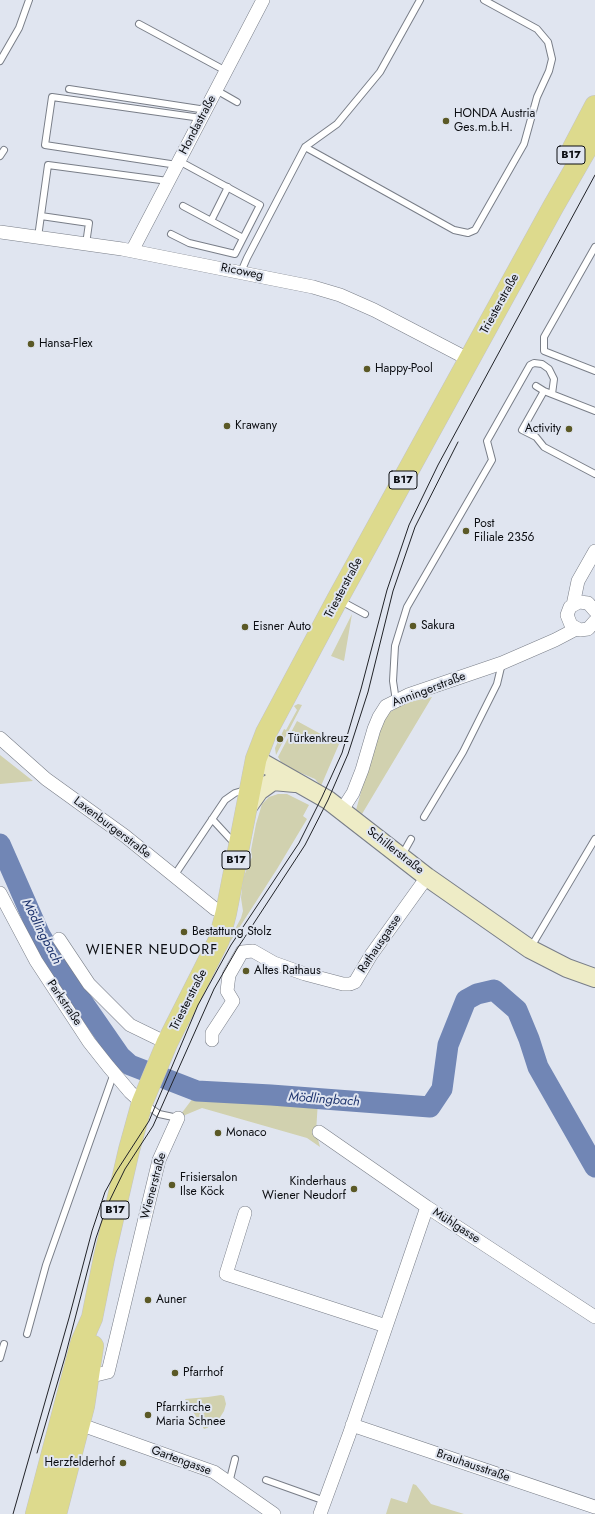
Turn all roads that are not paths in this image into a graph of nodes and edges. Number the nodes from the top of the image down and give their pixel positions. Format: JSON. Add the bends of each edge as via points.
{"nodes":[{"id":1,"x":29,"y":0,"type":"edge"},
{"id":2,"x":420,"y":0,"type":"edge"},
{"id":3,"x":484,"y":0,"type":"edge"},
{"id":4,"x":261,"y":1,"type":"edge"},
{"id":5,"x":139,"y":24,"type":"dead end"},
{"id":6,"x":0,"y":61,"type":"edge"},
{"id":7,"x":226,"y":71,"type":"junction"},
{"id":8,"x":69,"y":89,"type":"dead end"},
{"id":9,"x":216,"y":90,"type":"junction"},
{"id":10,"x":237,"y":102,"type":"dead end"},
{"id":11,"x":595,"y":106,"type":"edge"},
{"id":12,"x":204,"y":114,"type":"junction"},
{"id":13,"x":595,"y":134,"type":"edge"},
{"id":14,"x":305,"y":147,"type":"junction"},
{"id":15,"x":4,"y":150,"type":"dead end"},
{"id":16,"x":0,"y":156,"type":"edge"},
{"id":17,"x":178,"y":163,"type":"junction"},
{"id":18,"x":168,"y":181,"type":"junction"},
{"id":19,"x":228,"y":187,"type":"junction"},
{"id":20,"x":183,"y":206,"type":"dead end"},
{"id":21,"x":553,"y":207,"type":"junction"},
{"id":22,"x":41,"y":216,"type":"junction"},
{"id":23,"x":211,"y":221,"type":"junction"},
{"id":24,"x":0,"y":232,"type":"edge"},
{"id":25,"x":171,"y":234,"type":"dead end"},
{"id":26,"x":38,"y":237,"type":"junction"},
{"id":27,"x":243,"y":238,"type":"junction"},
{"id":28,"x":86,"y":244,"type":"junction"},
{"id":29,"x":595,"y":247,"type":"edge"},
{"id":30,"x":132,"y":251,"type":"junction"},
{"id":31,"x":241,"y":272,"type":"junction"},
{"id":32,"x":470,"y":360,"type":"junction"},
{"id":33,"x":595,"y":371,"type":"edge"},
{"id":34,"x":536,"y":386,"type":"dead end"},
{"id":35,"x":544,"y":391,"type":"junction"},
{"id":36,"x":552,"y":394,"type":"junction"},
{"id":37,"x":595,"y":411,"type":"edge"},
{"id":38,"x":595,"y":474,"type":"edge"},
{"id":39,"x":595,"y":551,"type":"edge"},
{"id":40,"x":337,"y":600,"type":"junction"},
{"id":41,"x":579,"y":603,"type":"junction"},
{"id":42,"x":595,"y":611,"type":"edge"},
{"id":43,"x":365,"y":614,"type":"dead end"},
{"id":44,"x":595,"y":621,"type":"edge"},
{"id":45,"x":572,"y":624,"type":"junction"},
{"id":46,"x":502,"y":664,"type":"junction"},
{"id":47,"x":396,"y":700,"type":"junction"},
{"id":48,"x":0,"y":738,"type":"edge"},
{"id":49,"x":256,"y":758,"type":"junction"},
{"id":50,"x":298,"y":783,"type":"junction"},
{"id":51,"x":249,"y":798,"type":"junction"},
{"id":52,"x":342,"y":810,"type":"junction"},
{"id":53,"x":424,"y":817,"type":"dead end"},
{"id":54,"x":212,"y":818,"type":"junction"},
{"id":55,"x":411,"y":839,"type":"dead end"},
{"id":56,"x":595,"y":839,"type":"edge"},
{"id":57,"x":238,"y":848,"type":"junction"},
{"id":58,"x":401,"y":856,"type":"junction"},
{"id":59,"x":174,"y":876,"type":"junction"},
{"id":60,"x":428,"y":877,"type":"junction"},
{"id":61,"x":0,"y":893,"type":"edge"},
{"id":62,"x":226,"y":912,"type":"junction"},
{"id":63,"x":59,"y":939,"type":"dead end"},
{"id":64,"x":530,"y":949,"type":"junction"},
{"id":65,"x":595,"y":978,"type":"edge"},
{"id":66,"x":212,"y":1040,"type":"dead end"},
{"id":67,"x":167,"y":1043,"type":"junction"},
{"id":68,"x":114,"y":1073,"type":"junction"},
{"id":69,"x":149,"y":1086,"type":"junction"},
{"id":70,"x":178,"y":1118,"type":"joint"},
{"id":71,"x":319,"y":1132,"type":"dead end"},
{"id":72,"x":427,"y":1207,"type":"junction"},
{"id":73,"x":245,"y":1213,"type":"dead end"},
{"id":74,"x":92,"y":1318,"type":"junction"},
{"id":75,"x":595,"y":1318,"type":"edge"},
{"id":76,"x":386,"y":1326,"type":"junction"},
{"id":77,"x":26,"y":1334,"type":"dead end"},
{"id":78,"x":4,"y":1344,"type":"dead end"},
{"id":79,"x":0,"y":1358,"type":"edge"},
{"id":80,"x":88,"y":1378,"type":"junction"},
{"id":81,"x":79,"y":1424,"type":"junction"},
{"id":82,"x":352,"y":1425,"type":"junction"},
{"id":83,"x":235,"y":1459,"type":"dead end"},
{"id":84,"x":266,"y":1480,"type":"dead end"},
{"id":85,"x":229,"y":1483,"type":"junction"},
{"id":86,"x":325,"y":1501,"type":"junction"},
{"id":87,"x":595,"y":1507,"type":"edge"},
{"id":88,"x":36,"y":1514,"type":"edge"},
{"id":89,"x":56,"y":1514,"type":"edge"},
{"id":90,"x":274,"y":1514,"type":"edge"},
{"id":91,"x":320,"y":1514,"type":"edge"}],
"edges":[{"from":1,"to":6,"type":"lane","via":[[19,28]]},
{"from":2,"to":14,"type":"lane","via":[[380,72],[337,124]]},
{"from":3,"to":14,"type":"lane","via":[[537,30],[548,42],[552,59],[537,97],[524,144],[475,230],[468,233],[454,230]]},
{"from":4,"to":7,"type":"street","name":"Hondastraße"},
{"from":5,"to":7,"type":"lane"},
{"from":7,"to":9,"type":"street","name":"Hondastraße"},
{"from":8,"to":12,"type":"lane"},
{"from":9,"to":10,"type":"lane"},
{"from":9,"to":12,"type":"street","name":"Hondastraße"},
{"from":11,"to":21,"type":"main road","number":"B17","via":[[573,147]]},
{"from":12,"to":17,"type":"street","name":"Hondastraße"},
{"from":12,"to":17,"type":"lane","via":[[52,98],[45,146]]},
{"from":13,"to":21,"type":"main road","name":"Triesterstraße","number":"B17"},
{"from":14,"to":31,"type":"lane"},
{"from":15,"to":16,"type":"lane"},
{"from":17,"to":18,"type":"street","name":"Hondastraße"},
{"from":17,"to":19,"type":"lane"},
{"from":18,"to":22,"type":"lane","via":[[48,165]]},
{"from":18,"to":30,"type":"street","name":"Hondastraße"},
{"from":19,"to":23,"type":"lane"},
{"from":19,"to":27,"type":"lane","via":[[260,205]]},
{"from":20,"to":23,"type":"lane"},
{"from":21,"to":32,"type":"main road","name":"Triesterstraße","number":"B17"},
{"from":22,"to":26,"type":"lane"},
{"from":22,"to":28,"type":"lane","via":[[89,223]]},
{"from":23,"to":27,"type":"lane"},
{"from":24,"to":26,"type":"street","name":"Ricoweg"},
{"from":25,"to":27,"type":"lane","via":[[189,243],[235,254]]},
{"from":26,"to":28,"type":"street","name":"Ricoweg"},
{"from":28,"to":30,"type":"street","name":"Ricoweg"},
{"from":29,"to":33,"type":"lane","via":[[544,337],[544,351]]},
{"from":30,"to":31,"type":"street","name":"Ricoweg"},
{"from":31,"to":32,"type":"street","name":"Ricoweg","via":[[340,295]]},
{"from":32,"to":40,"type":"main road","name":"Triesterstraße","number":"B17"},
{"from":34,"to":35,"type":"lane"},
{"from":35,"to":36,"type":"lane"},
{"from":35,"to":38,"type":"lane","via":[[522,430],[536,437],[544,447]]},
{"from":36,"to":37,"type":"lane"},
{"from":36,"to":47,"type":"lane","via":[[554,378],[549,369],[542,364],[530,366],[487,441],[492,460],[407,608],[395,646],[393,681]]},
{"from":39,"to":41,"type":"street","via":[[578,581]]},
{"from":40,"to":43,"type":"lane"},
{"from":40,"to":49,"type":"main road","name":"Triesterstraße","number":"B17","via":[[266,733]]},
{"from":41,"to":42,"type":"street","via":[[591,606]]},
{"from":41,"to":45,"type":"street","via":[[568,611]]},
{"from":44,"to":45,"type":"street","name":"Anningerstraße","via":[[588,629],[580,630]]},
{"from":45,"to":46,"type":"street","name":"Anningerstraße","via":[[555,640]]},
{"from":46,"to":47,"type":"street","name":"Anningerstraße"},
{"from":46,"to":53,"type":"lane","via":[[497,684],[463,752]]},
{"from":47,"to":52,"type":"street","name":"Anningerstraße","via":[[386,706],[379,717],[353,793]]},
{"from":48,"to":59,"type":"street","name":"Laxenburgerstraße","via":[[46,779],[125,836]]},
{"from":49,"to":50,"type":"street","name":"Schillerstraße"},
{"from":49,"to":51,"type":"main road","name":"Triesterstraße","number":"B17"},
{"from":50,"to":51,"type":"street","via":[[273,781]]},
{"from":50,"to":52,"type":"street","name":"Schillerstraße"},
{"from":51,"to":54,"type":"lane","via":[[235,793],[225,800]]},
{"from":51,"to":57,"type":"main road","name":"Triesterstraße","number":"B17"},
{"from":52,"to":58,"type":"street","name":"Schillerstraße"},
{"from":54,"to":57,"type":"lane"},
{"from":54,"to":59,"type":"lane"},
{"from":55,"to":58,"type":"lane"},
{"from":56,"to":64,"type":"lane"},
{"from":57,"to":62,"type":"main road","name":"Triesterstraße","number":"B17"},
{"from":58,"to":60,"type":"street","name":"Schillerstraße"},
{"from":59,"to":62,"type":"street","name":"Laxenburgerstraße","via":[[215,909]]},
{"from":60,"to":64,"type":"street","name":"Schillerstraße"},
{"from":60,"to":66,"type":"street","name":"Rathausgasse","via":[[371,955],[355,982],[343,984],[305,974],[253,951],[242,952],[229,975],[227,991],[233,1001],[212,1033]]},
{"from":61,"to":68,"type":"street","name":"Parkstraße","via":[[36,961],[89,1042]]},
{"from":62,"to":67,"type":"main road","name":"Triesterstraße","number":"B17","via":[[219,940]]},
{"from":63,"to":67,"type":"street","via":[[89,984],[130,1026]]},
{"from":64,"to":65,"type":"street","name":"Schillerstraße","via":[[567,968]]},
{"from":67,"to":69,"type":"main road","name":"Triesterstraße","number":"B17"},
{"from":68,"to":69,"type":"street","name":"Parkstraße"},
{"from":68,"to":77,"type":"lane","via":[[46,1265]]},
{"from":69,"to":70,"type":"lane","name":"Wienerstraße","via":[[159,1114]]},
{"from":69,"to":74,"type":"main road","number":"B17","via":[[129,1150]]},
{"from":70,"to":80,"type":"street","name":"Wienerstraße","via":[[159,1160],[108,1372]]},
{"from":71,"to":72,"type":"street","name":"Mühlgasse"},
{"from":72,"to":75,"type":"street","name":"Mühlgasse"},
{"from":72,"to":76,"type":"street"},
{"from":73,"to":76,"type":"street","via":[[226,1274]]},
{"from":74,"to":80,"type":"main road","number":"B17","via":[[93,1344]]},
{"from":74,"to":88,"type":"main road","number":"B17","via":[[81,1343]]},
{"from":76,"to":82,"type":"street"},
{"from":78,"to":79,"type":"lane"},
{"from":80,"to":81,"type":"main road","number":"B17"},
{"from":81,"to":85,"type":"street","name":"Gartengasse","via":[[214,1472]]},
{"from":81,"to":89,"type":"main road","number":"B17"},
{"from":82,"to":86,"type":"street"},
{"from":82,"to":87,"type":"street","name":"Brauhausstraße"},
{"from":83,"to":85,"type":"lane"},
{"from":84,"to":86,"type":"lane"},
{"from":85,"to":90,"type":"street","name":"Gartengasse"},
{"from":86,"to":91,"type":"street"}]}
